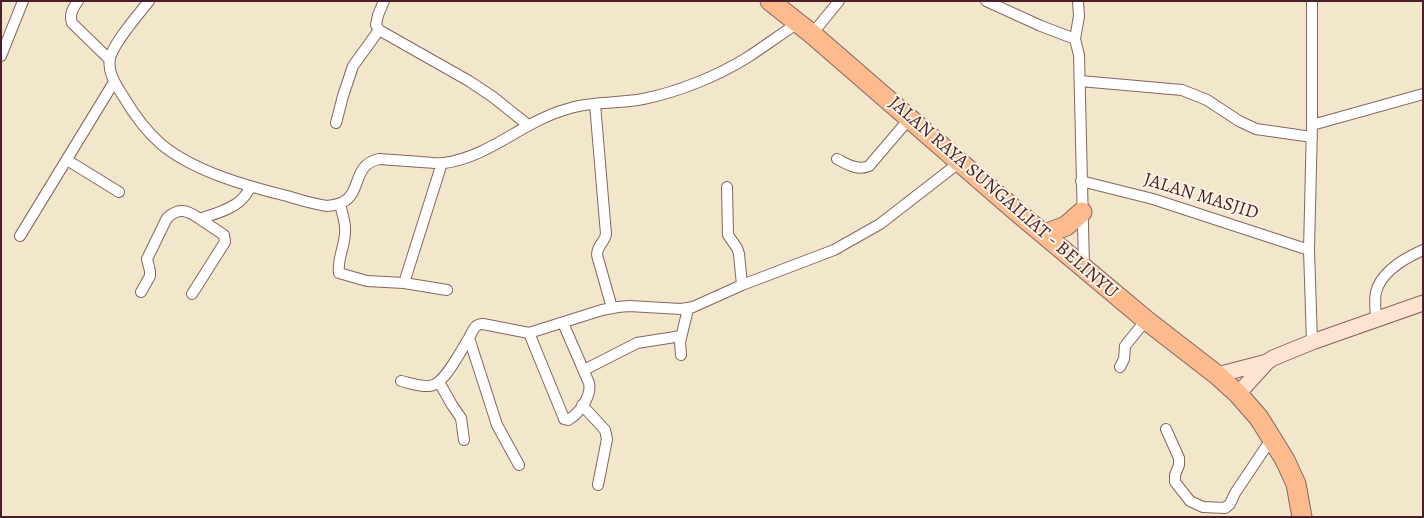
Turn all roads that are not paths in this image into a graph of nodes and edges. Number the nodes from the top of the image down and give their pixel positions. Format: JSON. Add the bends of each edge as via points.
{"nodes":[{"id":1,"x":23,"y":1,"type":"edge"},
{"id":2,"x":78,"y":1,"type":"edge"},
{"id":3,"x":149,"y":1,"type":"edge"},
{"id":4,"x":384,"y":1,"type":"edge"},
{"id":5,"x":770,"y":1,"type":"edge"},
{"id":6,"x":839,"y":1,"type":"edge"},
{"id":7,"x":986,"y":1,"type":"edge"},
{"id":8,"x":1078,"y":1,"type":"edge"},
{"id":9,"x":1312,"y":1,"type":"edge"},
{"id":10,"x":805,"y":28,"type":"junction"},
{"id":11,"x":379,"y":30,"type":"junction"},
{"id":12,"x":1076,"y":39,"type":"junction"},
{"id":13,"x":1,"y":56,"type":"edge"},
{"id":14,"x":110,"y":60,"type":"junction"},
{"id":15,"x":1080,"y":81,"type":"junction"},
{"id":16,"x":114,"y":82,"type":"junction"},
{"id":17,"x":1423,"y":94,"type":"edge"},
{"id":18,"x":595,"y":104,"type":"junction"},
{"id":19,"x":910,"y":118,"type":"junction"},
{"id":20,"x":336,"y":123,"type":"dead end"},
{"id":21,"x":528,"y":124,"type":"junction"},
{"id":22,"x":1312,"y":125,"type":"junction"},
{"id":23,"x":1312,"y":137,"type":"junction"},
{"id":24,"x":837,"y":159,"type":"dead end"},
{"id":25,"x":67,"y":160,"type":"junction"},
{"id":26,"x":960,"y":162,"type":"junction"},
{"id":27,"x":442,"y":163,"type":"junction"},
{"id":28,"x":1081,"y":181,"type":"junction"},
{"id":29,"x":251,"y":187,"type":"junction"},
{"id":30,"x":727,"y":187,"type":"dead end"},
{"id":31,"x":119,"y":192,"type":"dead end"},
{"id":32,"x":340,"y":204,"type":"junction"},
{"id":33,"x":1082,"y":212,"type":"junction"},
{"id":34,"x":200,"y":218,"type":"junction"},
{"id":35,"x":1045,"y":234,"type":"junction"},
{"id":36,"x":20,"y":236,"type":"dead end"},
{"id":37,"x":1310,"y":250,"type":"junction"},
{"id":38,"x":1423,"y":250,"type":"edge"},
{"id":39,"x":1084,"y":268,"type":"junction"},
{"id":40,"x":404,"y":284,"type":"junction"},
{"id":41,"x":742,"y":285,"type":"junction"},
{"id":42,"x":447,"y":290,"type":"dead end"},
{"id":43,"x":141,"y":292,"type":"dead end"},
{"id":44,"x":192,"y":294,"type":"dead end"},
{"id":45,"x":1423,"y":303,"type":"edge"},
{"id":46,"x":612,"y":308,"type":"junction"},
{"id":47,"x":688,"y":308,"type":"junction"},
{"id":48,"x":1146,"y":320,"type":"junction"},
{"id":49,"x":1376,"y":320,"type":"junction"},
{"id":50,"x":563,"y":324,"type":"junction"},
{"id":51,"x":529,"y":333,"type":"junction"},
{"id":52,"x":681,"y":336,"type":"junction"},
{"id":53,"x":469,"y":338,"type":"junction"},
{"id":54,"x":1312,"y":342,"type":"junction"},
{"id":55,"x":681,"y":355,"type":"dead end"},
{"id":56,"x":1268,"y":362,"type":"junction"},
{"id":57,"x":1120,"y":367,"type":"dead end"},
{"id":58,"x":584,"y":370,"type":"junction"},
{"id":59,"x":1217,"y":375,"type":"junction"},
{"id":60,"x":401,"y":381,"type":"dead end"},
{"id":61,"x":439,"y":382,"type":"junction"},
{"id":62,"x":1238,"y":394,"type":"junction"},
{"id":63,"x":582,"y":405,"type":"junction"},
{"id":64,"x":1166,"y":429,"type":"dead end"},
{"id":65,"x":1272,"y":438,"type":"junction"},
{"id":66,"x":464,"y":440,"type":"dead end"},
{"id":67,"x":519,"y":465,"type":"dead end"},
{"id":68,"x":598,"y":485,"type":"dead end"},
{"id":69,"x":1302,"y":517,"type":"edge"}],
"edges":[{"from":1,"to":13,"type":"street"},
{"from":2,"to":14,"type":"street","via":[[71,13],[72,23]]},
{"from":3,"to":14,"type":"street","via":[[116,44]]},
{"from":4,"to":11,"type":"street","via":[[376,25]]},
{"from":5,"to":10,"type":"highway","name":"JALAN RAYA SUNGAILIAT - BELINYU"},
{"from":6,"to":10,"type":"street"},
{"from":7,"to":12,"type":"street"},
{"from":8,"to":12,"type":"street"},
{"from":9,"to":22,"type":"street"},
{"from":10,"to":18,"type":"street","via":[[687,86],[644,99]]},
{"from":10,"to":19,"type":"highway","name":"JALAN RAYA SUNGAILIAT - BELINYU"},
{"from":11,"to":20,"type":"street","via":[[353,66]]},
{"from":11,"to":21,"type":"street","via":[[469,81]]},
{"from":12,"to":15,"type":"street"},
{"from":14,"to":16,"type":"street"},
{"from":15,"to":23,"type":"street","via":[[1182,90],[1208,100],[1256,129]]},
{"from":15,"to":28,"type":"street"},
{"from":16,"to":25,"type":"street"},
{"from":16,"to":29,"type":"street","via":[[129,107],[160,143],[192,163]]},
{"from":17,"to":22,"type":"street"},
{"from":18,"to":21,"type":"street","via":[[571,107]]},
{"from":18,"to":46,"type":"street","via":[[606,234],[597,252]]},
{"from":19,"to":24,"type":"street","via":[[869,166],[856,168]]},
{"from":19,"to":26,"type":"highway","name":"JALAN RAYA SUNGAILIAT - BELINYU"},
{"from":21,"to":27,"type":"street","via":[[480,153]]},
{"from":22,"to":23,"type":"street"},
{"from":23,"to":37,"type":"street"},
{"from":25,"to":31,"type":"street"},
{"from":25,"to":36,"type":"street"},
{"from":26,"to":35,"type":"highway","name":"JALAN RAYA SUNGAILIAT - BELINYU"},
{"from":26,"to":41,"type":"street","via":[[894,214],[834,250]]},
{"from":27,"to":32,"type":"street","via":[[371,161],[361,171],[351,196]]},
{"from":27,"to":40,"type":"street"},
{"from":28,"to":33,"type":"street"},
{"from":28,"to":37,"type":"street","name":"JALAN MASJID","via":[[1153,199]]},
{"from":29,"to":32,"type":"street","via":[[320,205]]},
{"from":29,"to":34,"type":"street","via":[[236,204]]},
{"from":30,"to":41,"type":"street","via":[[728,235],[740,254]]},
{"from":32,"to":40,"type":"street","via":[[345,232],[339,273],[368,281]]},
{"from":33,"to":35,"type":"highway","via":[[1061,229]]},
{"from":33,"to":39,"type":"street"},
{"from":34,"to":43,"type":"street","via":[[184,211],[167,218],[147,259],[150,276]]},
{"from":34,"to":44,"type":"street","via":[[224,235],[225,242]]},
{"from":35,"to":39,"type":"highway","name":"JALAN RAYA SUNGAILIAT - BELINYU"},
{"from":37,"to":54,"type":"street"},
{"from":38,"to":49,"type":"street","via":[[1394,267],[1380,282],[1375,297]]},
{"from":39,"to":48,"type":"highway","name":"JALAN RAYA SUNGAILIAT - BELINYU"},
{"from":40,"to":42,"type":"street"},
{"from":41,"to":47,"type":"street"},
{"from":45,"to":49,"type":"street"},
{"from":46,"to":47,"type":"street"},
{"from":46,"to":50,"type":"street"},
{"from":47,"to":52,"type":"street"},
{"from":48,"to":57,"type":"street","via":[[1125,346]]},
{"from":48,"to":59,"type":"highway","name":"JALAN RAYA SUNGAILIAT - BELINYU"},
{"from":49,"to":54,"type":"street"},
{"from":50,"to":51,"type":"street"},
{"from":50,"to":58,"type":"street"},
{"from":51,"to":53,"type":"street","via":[[479,324]]},
{"from":51,"to":63,"type":"street","via":[[564,419],[571,418]]},
{"from":52,"to":55,"type":"street"},
{"from":52,"to":58,"type":"street","via":[[637,343]]},
{"from":53,"to":61,"type":"street"},
{"from":53,"to":67,"type":"street","via":[[497,425]]},
{"from":54,"to":56,"type":"street"},
{"from":56,"to":59,"type":"street"},
{"from":56,"to":62,"type":"street"},
{"from":58,"to":63,"type":"street","via":[[590,388]]},
{"from":59,"to":62,"type":"highway","name":"JALAN RAYA SUNGAILIAT - BELINYU"},
{"from":60,"to":61,"type":"street","via":[[429,386]]},
{"from":61,"to":66,"type":"street","via":[[461,418]]},
{"from":62,"to":65,"type":"highway","name":"JALAN RAYA SUNGAILIAT - BELINYU"},
{"from":63,"to":68,"type":"street","via":[[607,435]]},
{"from":64,"to":65,"type":"street","via":[[1179,458],[1175,482],[1190,501],[1203,507],[1225,508],[1230,504]]},
{"from":65,"to":69,"type":"highway","name":"JALAN RAYA SUNGAILIAT - BELINYU","via":[[1296,484]]}]}
